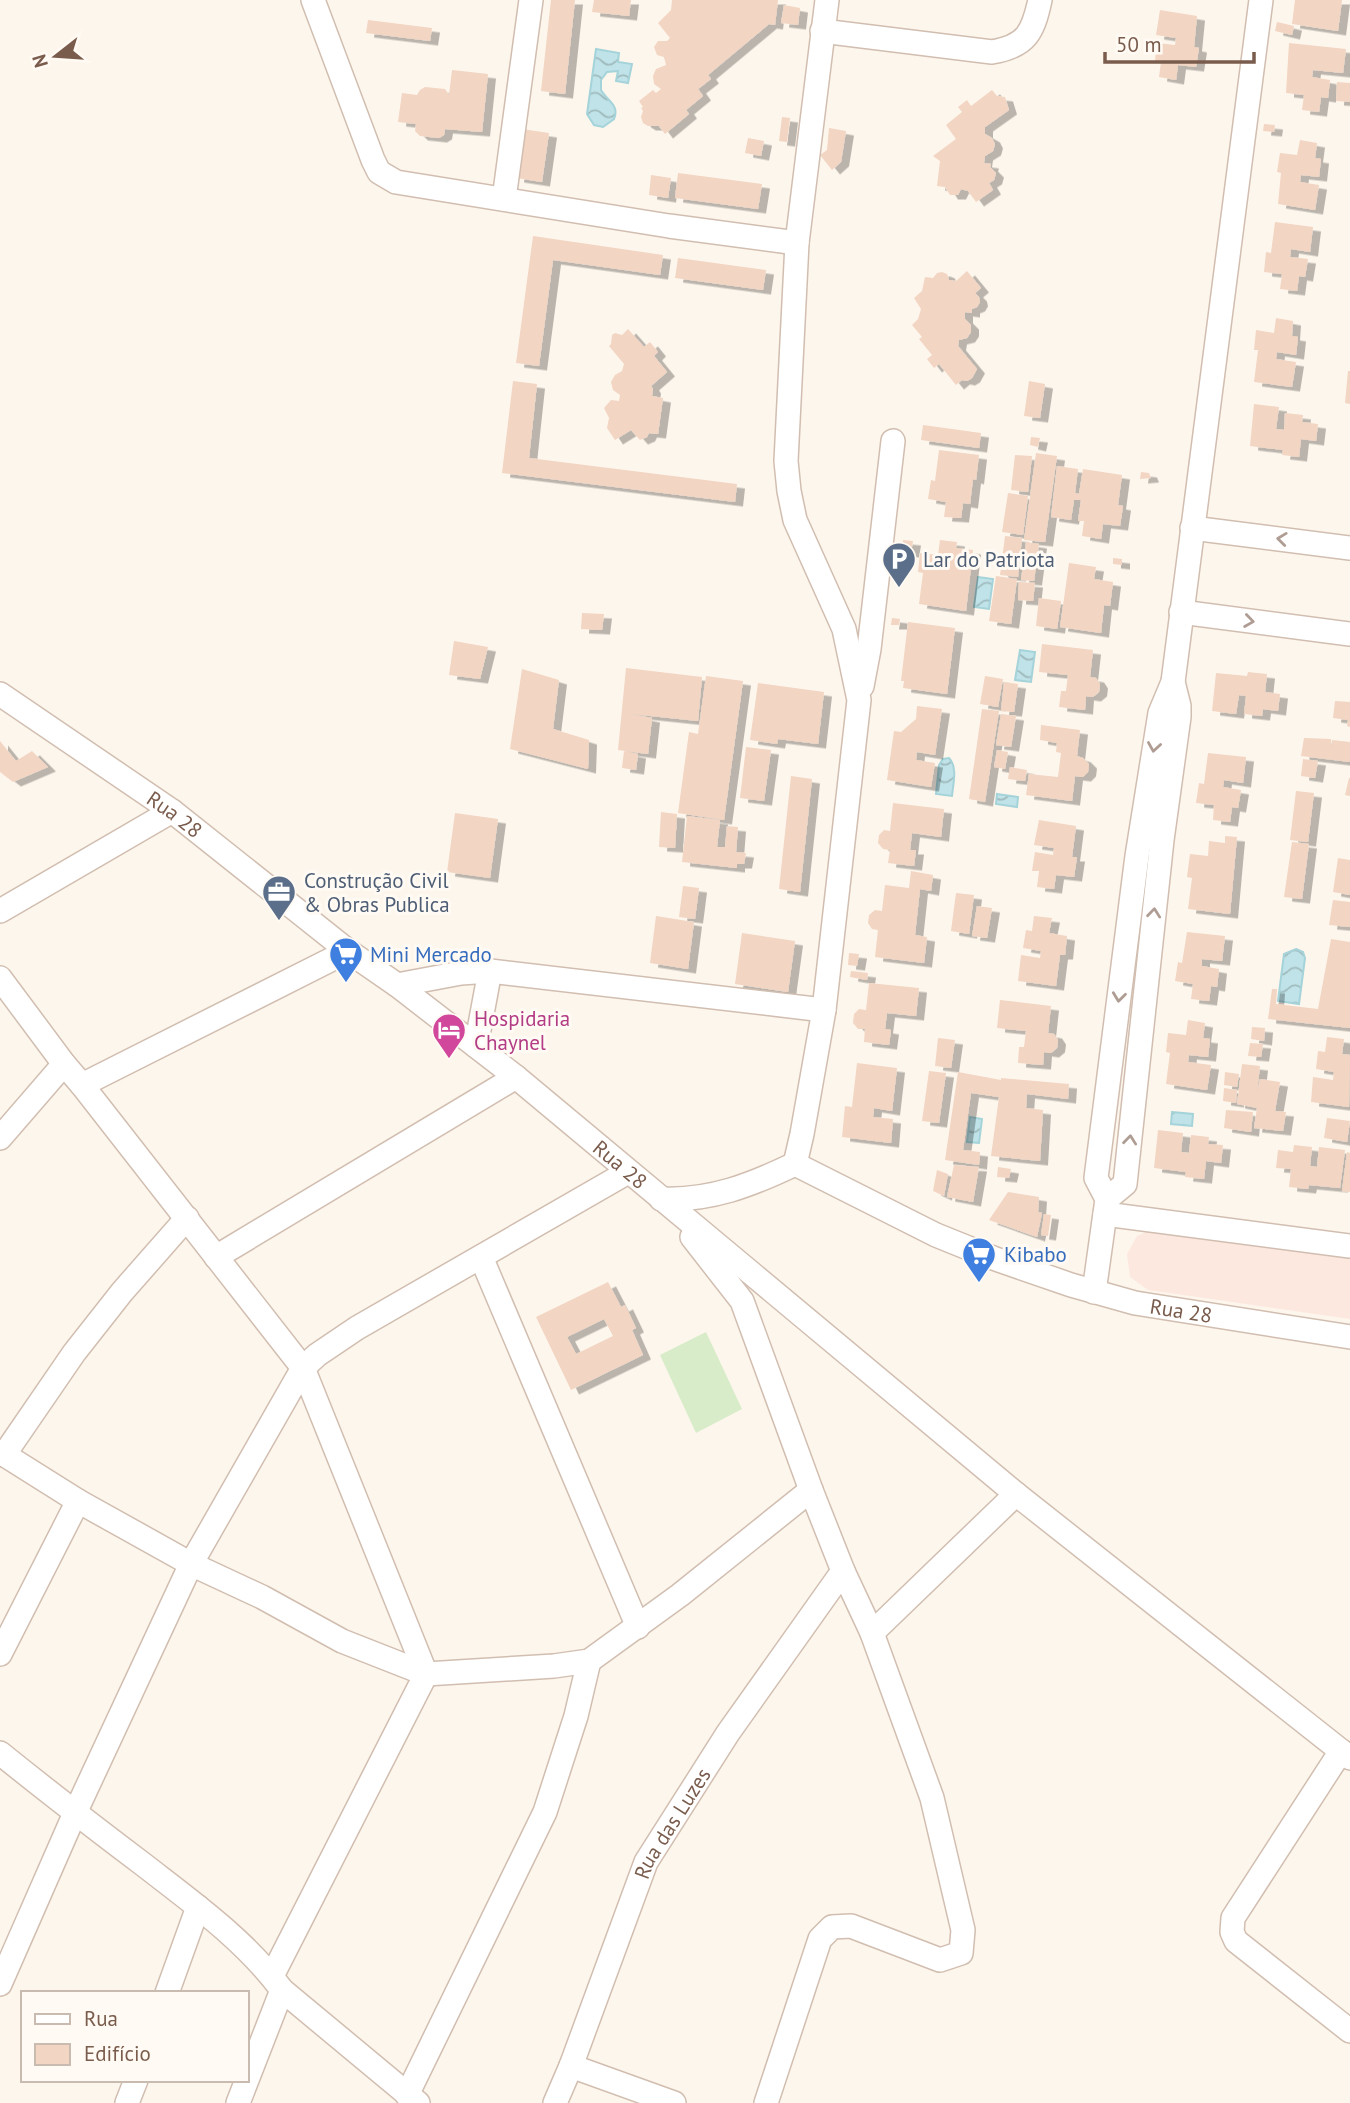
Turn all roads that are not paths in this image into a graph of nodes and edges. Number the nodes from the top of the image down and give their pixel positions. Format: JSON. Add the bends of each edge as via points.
{"nodes":[{"id":1,"x":313,"y":0,"type":"edge"},
{"id":2,"x":531,"y":0,"type":"edge"},
{"id":3,"x":827,"y":0,"type":"edge"},
{"id":4,"x":1040,"y":0,"type":"edge"},
{"id":5,"x":1261,"y":0,"type":"edge"},
{"id":6,"x":822,"y":31,"type":"junction"},
{"id":7,"x":504,"y":200,"type":"junction"},
{"id":8,"x":797,"y":243,"type":"junction"},
{"id":9,"x":893,"y":440,"type":"dead end"},
{"id":10,"x":1192,"y":528,"type":"junction"},
{"id":11,"x":1350,"y":548,"type":"edge"},
{"id":12,"x":875,"y":596,"type":"junction"},
{"id":13,"x":833,"y":607,"type":"junction"},
{"id":14,"x":1181,"y":612,"type":"junction"},
{"id":15,"x":1350,"y":634,"type":"edge"},
{"id":16,"x":859,"y":700,"type":"junction"},
{"id":17,"x":3,"y":701,"type":"edge"},
{"id":18,"x":172,"y":811,"type":"junction"},
{"id":19,"x":0,"y":911,"type":"edge"},
{"id":20,"x":348,"y":951,"type":"junction"},
{"id":21,"x":489,"y":971,"type":"junction"},
{"id":22,"x":0,"y":978,"type":"edge"},
{"id":23,"x":397,"y":985,"type":"junction"},
{"id":24,"x":824,"y":1010,"type":"junction"},
{"id":25,"x":476,"y":1046,"type":"junction"},
{"id":26,"x":64,"y":1064,"type":"junction"},
{"id":27,"x":516,"y":1077,"type":"junction"},
{"id":28,"x":82,"y":1085,"type":"junction"},
{"id":29,"x":0,"y":1138,"type":"edge"},
{"id":30,"x":795,"y":1164,"type":"junction"},
{"id":31,"x":628,"y":1172,"type":"junction"},
{"id":32,"x":661,"y":1199,"type":"junction"},
{"id":33,"x":1106,"y":1206,"type":"junction"},
{"id":34,"x":187,"y":1218,"type":"junction"},
{"id":35,"x":1350,"y":1246,"type":"edge"},
{"id":36,"x":216,"y":1257,"type":"junction"},
{"id":37,"x":481,"y":1257,"type":"junction"},
{"id":38,"x":1094,"y":1292,"type":"junction"},
{"id":39,"x":1350,"y":1337,"type":"edge"},
{"id":40,"x":303,"y":1368,"type":"junction"},
{"id":41,"x":2,"y":1454,"type":"edge"},
{"id":42,"x":811,"y":1490,"type":"junction"},
{"id":43,"x":1016,"y":1494,"type":"junction"},
{"id":44,"x":78,"y":1501,"type":"junction"},
{"id":45,"x":191,"y":1564,"type":"junction"},
{"id":46,"x":844,"y":1571,"type":"junction"},
{"id":47,"x":638,"y":1627,"type":"junction"},
{"id":48,"x":872,"y":1633,"type":"junction"},
{"id":49,"x":0,"y":1654,"type":"edge"},
{"id":50,"x":589,"y":1661,"type":"junction"},
{"id":51,"x":426,"y":1674,"type":"junction"},
{"id":52,"x":0,"y":1753,"type":"edge"},
{"id":53,"x":1346,"y":1754,"type":"edge"},
{"id":54,"x":75,"y":1813,"type":"junction"},
{"id":55,"x":198,"y":1907,"type":"junction"},
{"id":56,"x":277,"y":1983,"type":"junction"},
{"id":57,"x":0,"y":1984,"type":"edge"},
{"id":58,"x":168,"y":1991,"type":"edge"},
{"id":59,"x":1350,"y":2031,"type":"edge"},
{"id":60,"x":571,"y":2066,"type":"junction"},
{"id":61,"x":248,"y":2072,"type":"edge"},
{"id":62,"x":134,"y":2082,"type":"edge"},
{"id":63,"x":245,"y":2082,"type":"edge"},
{"id":64,"x":413,"y":2099,"type":"edge"},
{"id":65,"x":127,"y":2103,"type":"edge"},
{"id":66,"x":238,"y":2103,"type":"edge"},
{"id":67,"x":555,"y":2103,"type":"edge"},
{"id":68,"x":674,"y":2103,"type":"edge"},
{"id":69,"x":766,"y":2103,"type":"edge"}],
"edges":[{"from":1,"to":7,"type":"street","via":[[379,172],[396,182]]},
{"from":2,"to":7,"type":"street"},
{"from":3,"to":6,"type":"street"},
{"from":4,"to":6,"type":"street","via":[[1028,36],[1010,49],[992,51]]},
{"from":5,"to":10,"type":"street"},
{"from":6,"to":8,"type":"street"},
{"from":7,"to":8,"type":"street"},
{"from":8,"to":13,"type":"street","via":[[786,461],[795,520]]},
{"from":9,"to":12,"type":"street"},
{"from":11,"to":10,"type":"street","one_way":true},
{"from":10,"to":14,"type":"street"},
{"from":12,"to":13,"type":"street","via":[[868,610],[858,615]]},
{"from":12,"to":16,"type":"street"},
{"from":13,"to":16,"type":"street","via":[[848,641]]},
{"from":14,"to":15,"type":"street","one_way":true},
{"from":14,"to":33,"type":"street","via":[[1172,682],[1160,713],[1149,778],[1111,1058],[1096,1178]]},
{"from":16,"to":24,"type":"street"},
{"from":17,"to":18,"type":"street","name":"Rua 28"},
{"from":18,"to":19,"type":"street"},
{"from":18,"to":20,"type":"street","name":"Rua 28"},
{"from":20,"to":23,"type":"street","name":"Rua 28"},
{"from":20,"to":28,"type":"street"},
{"from":21,"to":23,"type":"street"},
{"from":21,"to":24,"type":"street"},
{"from":21,"to":25,"type":"street"},
{"from":22,"to":26,"type":"street"},
{"from":23,"to":25,"type":"street","name":"Rua 28"},
{"from":24,"to":30,"type":"street"},
{"from":25,"to":27,"type":"street","name":"Rua 28"},
{"from":26,"to":28,"type":"street"},
{"from":26,"to":29,"type":"street"},
{"from":27,"to":31,"type":"street","name":"Rua 28"},
{"from":27,"to":36,"type":"street"},
{"from":28,"to":34,"type":"street"},
{"from":30,"to":32,"type":"street","name":"Rua 28","via":[[730,1191]]},
{"from":30,"to":38,"type":"street","name":"Rua 28","via":[[936,1235]]},
{"from":31,"to":32,"type":"street","name":"Rua 28"},
{"from":31,"to":37,"type":"street"},
{"from":32,"to":42,"type":"street","via":[[742,1301]]},
{"from":32,"to":43,"type":"street"},
{"from":33,"to":35,"type":"street"},
{"from":33,"to":38,"type":"street"},
{"from":34,"to":36,"type":"street"},
{"from":34,"to":41,"type":"street","via":[[82,1342]]},
{"from":36,"to":40,"type":"street"},
{"from":37,"to":40,"type":"street","via":[[357,1328]]},
{"from":37,"to":47,"type":"street"},
{"from":38,"to":39,"type":"street","name":"Rua 28","via":[[1211,1317]]},
{"from":40,"to":45,"type":"street"},
{"from":40,"to":51,"type":"street"},
{"from":41,"to":44,"type":"street"},
{"from":42,"to":46,"type":"street"},
{"from":42,"to":47,"type":"street"},
{"from":43,"to":48,"type":"street"},
{"from":43,"to":53,"type":"street"},
{"from":44,"to":45,"type":"street"},
{"from":44,"to":49,"type":"street"},
{"from":45,"to":51,"type":"street","via":[[342,1641]]},
{"from":45,"to":54,"type":"street"},
{"from":46,"to":48,"type":"street"},
{"from":46,"to":60,"type":"street","name":"Rua das Luzes","via":[[728,1733],[646,1862]]},
{"from":47,"to":50,"type":"street"},
{"from":48,"to":69,"type":"street","via":[[932,1798],[963,1930],[961,1953],[940,1960],[851,1926],[832,1927],[820,1939]]},
{"from":50,"to":51,"type":"street"},
{"from":50,"to":64,"type":"street","via":[[545,1812]]},
{"from":51,"to":56,"type":"street"},
{"from":52,"to":54,"type":"street"},
{"from":53,"to":59,"type":"street","via":[[1233,1918],[1232,1932],[1236,1941]]},
{"from":54,"to":55,"type":"street"},
{"from":54,"to":57,"type":"street"},
{"from":55,"to":56,"type":"street","via":[[239,1941]]},
{"from":55,"to":58,"type":"street"},
{"from":56,"to":61,"type":"street"},
{"from":56,"to":64,"type":"street"},
{"from":60,"to":67,"type":"street","name":"Rua das Luzes"},
{"from":60,"to":68,"type":"street"},
{"from":62,"to":65,"type":"street"},
{"from":63,"to":66,"type":"street"}]}
